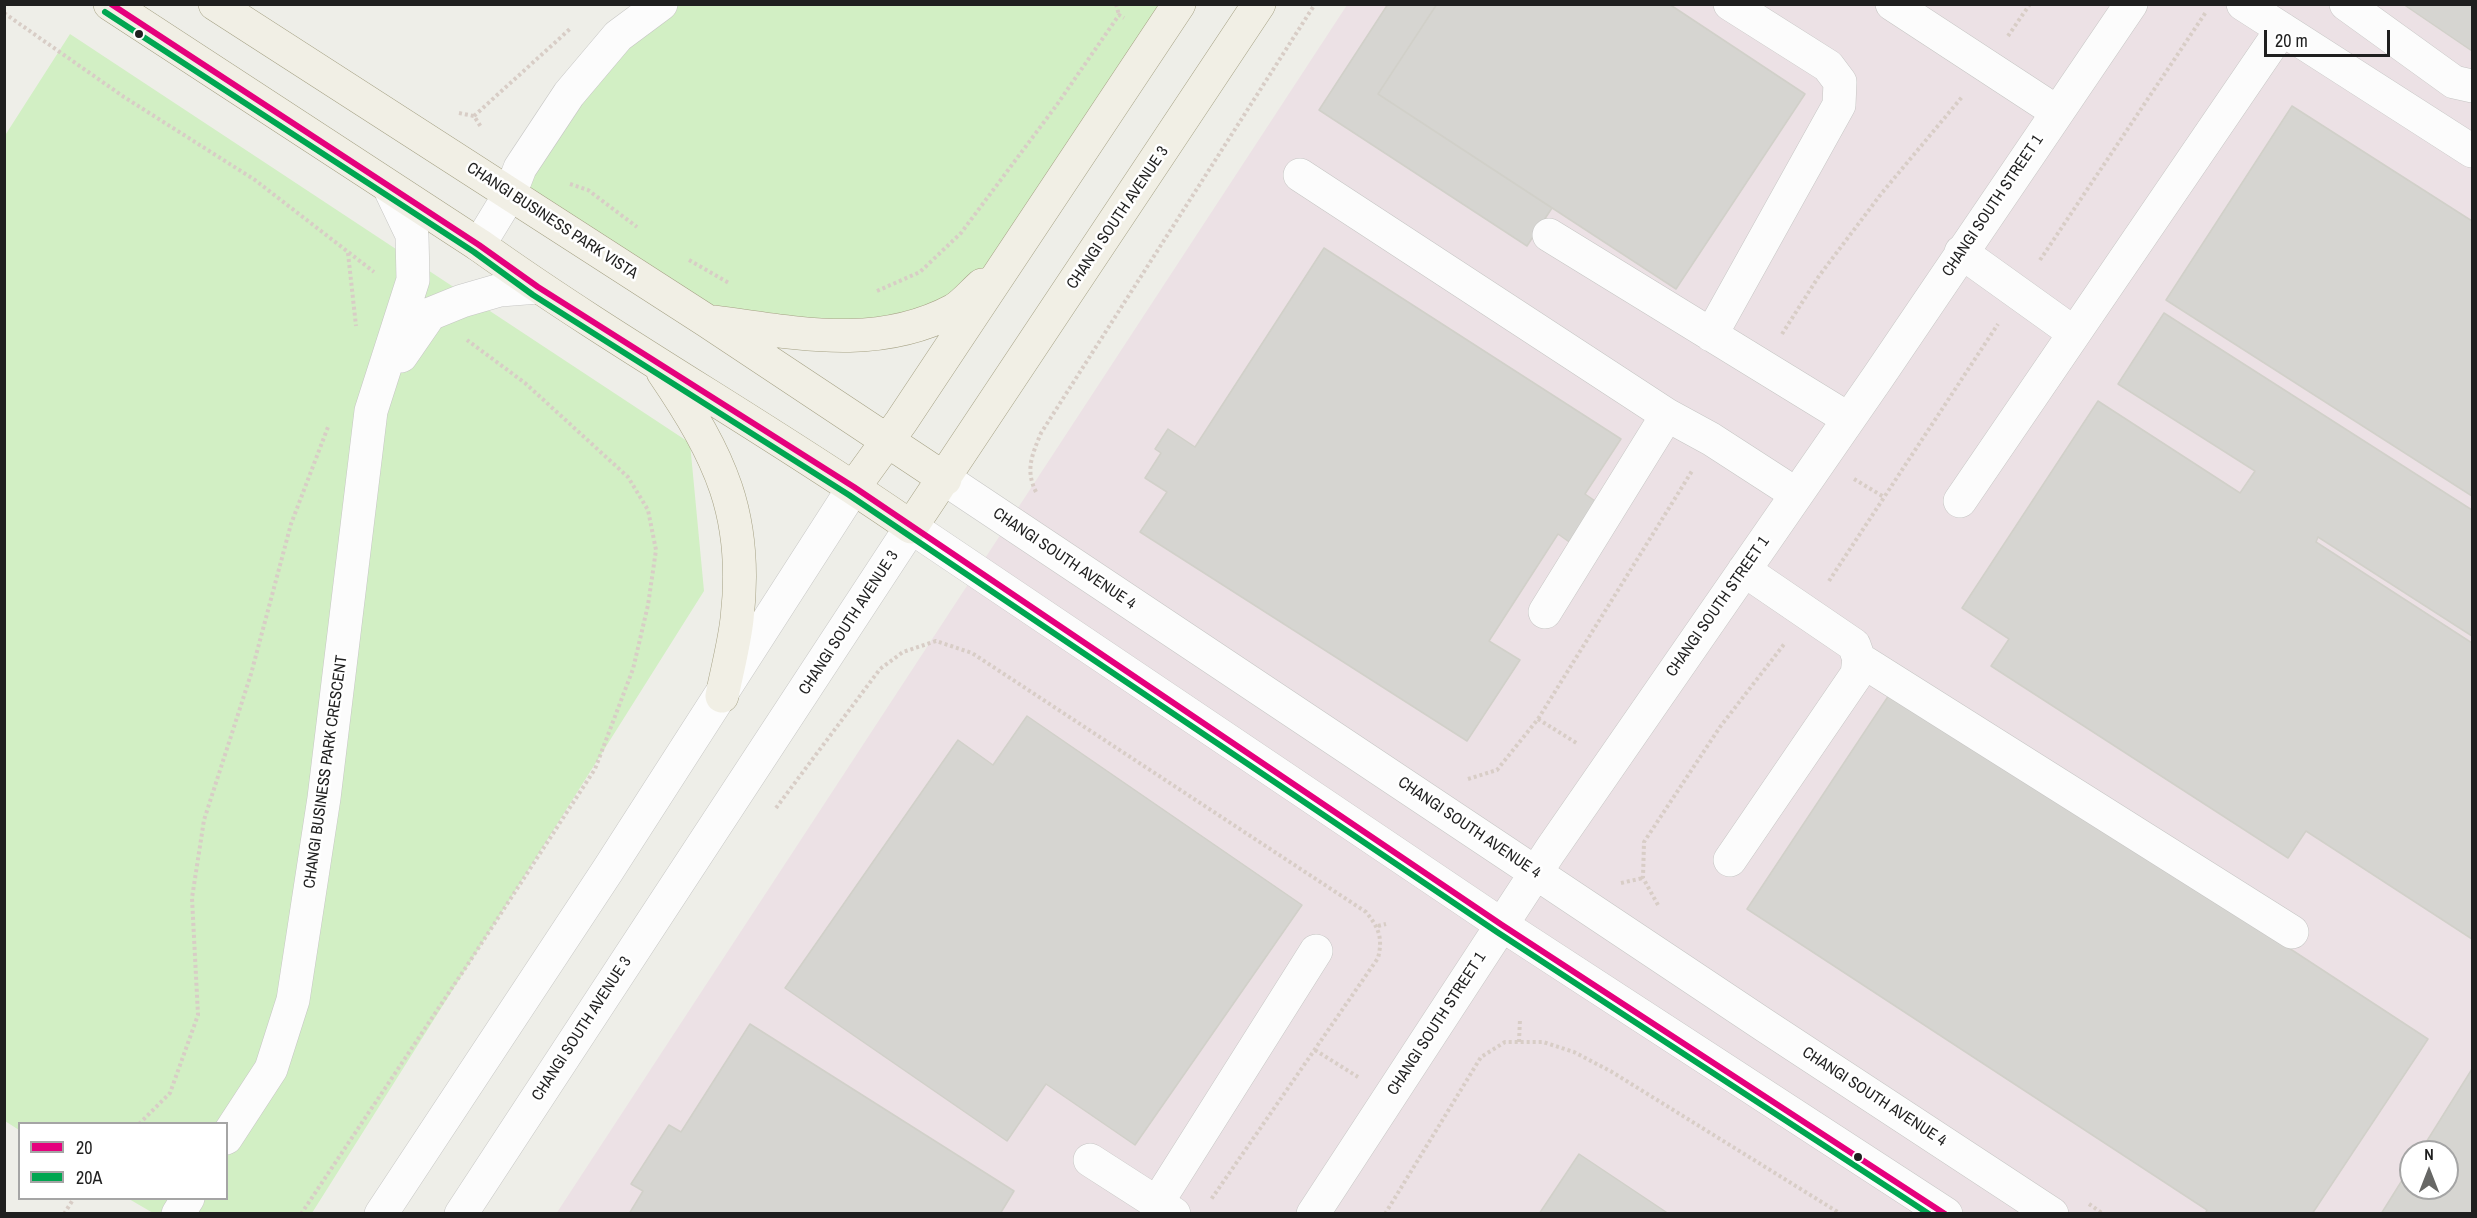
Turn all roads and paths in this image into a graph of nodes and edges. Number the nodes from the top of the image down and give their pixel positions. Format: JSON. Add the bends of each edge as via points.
{"nodes":[{"id":1,"x":110,"y":4,"type":"edge"},
{"id":2,"x":215,"y":4,"type":"edge"},
{"id":3,"x":661,"y":4,"type":"edge"},
{"id":4,"x":1116,"y":4,"type":"edge"},
{"id":5,"x":1179,"y":4,"type":"edge"},
{"id":6,"x":1259,"y":4,"type":"edge"},
{"id":7,"x":1315,"y":4,"type":"edge"},
{"id":8,"x":1730,"y":4,"type":"edge"},
{"id":9,"x":2030,"y":4,"type":"edge"},
{"id":10,"x":2131,"y":4,"type":"edge"},
{"id":11,"x":2243,"y":4,"type":"edge"},
{"id":12,"x":2346,"y":4,"type":"edge"},
{"id":13,"x":1903,"y":7,"type":"edge"},
{"id":14,"x":4,"y":13,"type":"edge"},
{"id":15,"x":1119,"y":15,"type":"junction"},
{"id":16,"x":573,"y":26,"type":"dead end"},
{"id":17,"x":2282,"y":29,"type":"junction"},
{"id":18,"x":1154,"y":41,"type":"junction"},
{"id":19,"x":1988,"y":66,"type":"junction"},
{"id":20,"x":2472,"y":86,"type":"edge"},
{"id":21,"x":452,"y":111,"type":"dead end"},
{"id":22,"x":2057,"y":112,"type":"junction"},
{"id":23,"x":474,"y":116,"type":"junction"},
{"id":24,"x":2472,"y":151,"type":"edge"},
{"id":25,"x":1300,"y":175,"type":"dead end"},
{"id":26,"x":515,"y":181,"type":"junction"},
{"id":27,"x":390,"y":189,"type":"junction"},
{"id":28,"x":641,"y":230,"type":"dead end"},
{"id":29,"x":1549,"y":235,"type":"dead end"},
{"id":30,"x":479,"y":245,"type":"junction"},
{"id":31,"x":348,"y":252,"type":"junction"},
{"id":32,"x":1961,"y":252,"type":"junction"},
{"id":33,"x":679,"y":254,"type":"dead end"},
{"id":34,"x":1009,"y":261,"type":"junction"},
{"id":35,"x":731,"y":284,"type":"dead end"},
{"id":36,"x":538,"y":287,"type":"junction"},
{"id":37,"x":872,"y":292,"type":"dead end"},
{"id":38,"x":419,"y":307,"type":"junction"},
{"id":39,"x":708,"y":321,"type":"junction"},
{"id":40,"x":357,"y":332,"type":"dead end"},
{"id":41,"x":2074,"y":333,"type":"junction"},
{"id":42,"x":1712,"y":335,"type":"junction"},
{"id":43,"x":655,"y":360,"type":"junction"},
{"id":44,"x":1762,"y":366,"type":"junction"},
{"id":45,"x":1667,"y":415,"type":"junction"},
{"id":46,"x":1847,"y":418,"type":"junction"},
{"id":47,"x":331,"y":419,"type":"dead end"},
{"id":48,"x":1712,"y":439,"type":"junction"},
{"id":49,"x":887,"y":442,"type":"junction"},
{"id":50,"x":945,"y":479,"type":"junction"},
{"id":51,"x":854,"y":488,"type":"junction"},
{"id":52,"x":1037,"y":495,"type":"dead end"},
{"id":53,"x":1796,"y":495,"type":"junction"},
{"id":54,"x":1960,"y":501,"type":"dead end"},
{"id":55,"x":911,"y":527,"type":"junction"},
{"id":56,"x":1744,"y":570,"type":"junction"},
{"id":57,"x":1545,"y":612,"type":"dead end"},
{"id":58,"x":1808,"y":613,"type":"junction"},
{"id":59,"x":1859,"y":659,"type":"junction"},
{"id":60,"x":722,"y":696,"type":"junction"},
{"id":61,"x":1538,"y":719,"type":"junction"},
{"id":62,"x":1609,"y":764,"type":"junction"},
{"id":63,"x":1459,"y":778,"type":"dead end"},
{"id":64,"x":774,"y":812,"type":"dead end"},
{"id":65,"x":1730,"y":860,"type":"dead end"},
{"id":66,"x":1535,"y":872,"type":"junction"},
{"id":67,"x":1660,"y":910,"type":"dead end"},
{"id":68,"x":1386,"y":924,"type":"dead end"},
{"id":69,"x":1502,"y":925,"type":"junction"},
{"id":70,"x":1378,"y":926,"type":"junction"},
{"id":71,"x":2292,"y":932,"type":"dead end"},
{"id":72,"x":1316,"y":951,"type":"dead end"},
{"id":73,"x":1520,"y":1019,"type":"dead end"},
{"id":74,"x":1519,"y":1042,"type":"junction"},
{"id":75,"x":1315,"y":1050,"type":"junction"},
{"id":76,"x":1390,"y":1097,"type":"junction"},
{"id":77,"x":142,"y":1122,"type":"edge"},
{"id":78,"x":228,"y":1135,"type":"edge"},
{"id":79,"x":1090,"y":1160,"type":"dead end"},
{"id":80,"x":73,"y":1200,"type":"edge"},
{"id":81,"x":187,"y":1200,"type":"edge"},
{"id":82,"x":2084,"y":1200,"type":"dead end"},
{"id":83,"x":1208,"y":1204,"type":"dead end"},
{"id":84,"x":1166,"y":1208,"type":"edge"},
{"id":85,"x":64,"y":1214,"type":"edge"},
{"id":86,"x":178,"y":1214,"type":"edge"},
{"id":87,"x":301,"y":1214,"type":"edge"},
{"id":88,"x":381,"y":1214,"type":"edge"},
{"id":89,"x":461,"y":1214,"type":"edge"},
{"id":90,"x":1313,"y":1214,"type":"edge"},
{"id":91,"x":1385,"y":1214,"type":"edge"},
{"id":92,"x":1841,"y":1214,"type":"edge"},
{"id":93,"x":1946,"y":1214,"type":"edge"},
{"id":94,"x":2052,"y":1214,"type":"edge"},
{"id":95,"x":2103,"y":1214,"type":"edge"}],
"edges":[{"from":1,"to":27,"type":"main road"},
{"from":2,"to":26,"type":"main road","name":"CHANGI BUSINESS PARK VISTA"},
{"from":3,"to":26,"type":"street","via":[[618,36],[570,94]]},
{"from":4,"to":15,"type":"path"},
{"from":5,"to":18,"type":"main road"},
{"from":6,"to":50,"type":"main road","name":"CHANGI SOUTH AVENUE 3"},
{"from":7,"to":52,"type":"path","via":[[1041,433],[1029,478]]},
{"from":8,"to":42,"type":"street","via":[[1828,66],[1840,82],[1839,105]]},
{"from":9,"to":19,"type":"path"},
{"from":10,"to":22,"type":"street","name":"CHANGI SOUTH STREET 1"},
{"from":11,"to":17,"type":"street"},
{"from":12,"to":20,"type":"street","via":[[2454,82]]},
{"from":13,"to":19,"type":"street"},
{"from":14,"to":31,"type":"path","via":[[124,97],[255,180]]},
{"from":15,"to":18,"type":"path"},
{"from":15,"to":37,"type":"path","via":[[961,233],[920,272]]},
{"from":16,"to":23,"type":"path"},
{"from":17,"to":24,"type":"street"},
{"from":17,"to":41,"type":"street"},
{"from":18,"to":34,"type":"main road"},
{"from":19,"to":22,"type":"street"},
{"from":19,"to":44,"type":"path","via":[[1881,194],[1819,276]]},
{"from":21,"to":23,"type":"path"},
{"from":22,"to":32,"type":"street","name":"CHANGI SOUTH STREET 1"},
{"from":23,"to":26,"type":"path"},
{"from":25,"to":45,"type":"street"},
{"from":26,"to":28,"type":"path","via":[[588,190]]},
{"from":26,"to":30,"type":"street"},
{"from":26,"to":39,"type":"main road","name":"CHANGI BUSINESS PARK VISTA"},
{"from":27,"to":30,"type":"main road"},
{"from":27,"to":38,"type":"street","name":"CHANGI BUSINESS PARK CRESCENT","via":[[412,235],[413,280]]},
{"from":29,"to":42,"type":"street"},
{"from":30,"to":36,"type":"main road"},
{"from":31,"to":38,"type":"path"},
{"from":31,"to":40,"type":"path"},
{"from":32,"to":41,"type":"street"},
{"from":32,"to":46,"type":"street","name":"CHANGI SOUTH STREET 1"},
{"from":33,"to":35,"type":"path"},
{"from":34,"to":39,"type":"main road","via":[[956,309],[900,332],[808,335]]},
{"from":34,"to":49,"type":"main road"},
{"from":36,"to":38,"type":"street","via":[[500,290]]},
{"from":36,"to":43,"type":"main road"},
{"from":38,"to":78,"type":"street","name":"CHANGI BUSINESS PARK CRESCENT","via":[[371,411],[324,798],[293,1000],[271,1069]]},
{"from":38,"to":87,"type":"path","via":[[525,382],[628,477],[648,510],[656,550],[633,669],[595,769]]},
{"from":39,"to":49,"type":"main road","name":"CHANGI BUSINESS PARK VISTA"},
{"from":41,"to":54,"type":"street"},
{"from":42,"to":44,"type":"street"},
{"from":43,"to":51,"type":"main road"},
{"from":43,"to":60,"type":"main road","via":[[694,418],[731,500],[741,560],[737,620]]},
{"from":44,"to":46,"type":"street"},
{"from":45,"to":48,"type":"street"},
{"from":45,"to":57,"type":"street"},
{"from":46,"to":53,"type":"street","name":"CHANGI SOUTH STREET 1"},
{"from":47,"to":77,"type":"path","via":[[291,524],[251,674],[204,820],[192,898],[198,1015],[170,1093]]},
{"from":48,"to":53,"type":"street"},
{"from":48,"to":61,"type":"path"},
{"from":49,"to":50,"type":"main road","name":"CHANGI SOUTH AVENUE 4"},
{"from":49,"to":51,"type":"main road"},
{"from":50,"to":55,"type":"main road","name":"CHANGI SOUTH AVENUE 3"},
{"from":50,"to":66,"type":"street","name":"CHANGI SOUTH AVENUE 4"},
{"from":51,"to":55,"type":"main road"},
{"from":51,"to":60,"type":"street"},
{"from":53,"to":56,"type":"street","name":"CHANGI SOUTH STREET 1"},
{"from":55,"to":69,"type":"street"},
{"from":55,"to":89,"type":"street","name":"CHANGI SOUTH AVENUE 3"},
{"from":56,"to":58,"type":"street"},
{"from":56,"to":62,"type":"street","name":"CHANGI SOUTH STREET 1"},
{"from":58,"to":59,"type":"street","via":[[1854,645]]},
{"from":58,"to":67,"type":"path","via":[[1720,727],[1644,842],[1643,878]]},
{"from":59,"to":65,"type":"street","via":[[1857,674]]},
{"from":59,"to":71,"type":"street"},
{"from":60,"to":88,"type":"street"},
{"from":61,"to":62,"type":"path"},
{"from":61,"to":63,"type":"path","via":[[1497,770]]},
{"from":62,"to":66,"type":"street","name":"CHANGI SOUTH STREET 1"},
{"from":64,"to":70,"type":"path","via":[[880,669],[903,652],[936,641],[972,653],[1366,912]]},
{"from":66,"to":69,"type":"street","name":"CHANGI SOUTH STREET 1"},
{"from":66,"to":94,"type":"street","name":"CHANGI SOUTH AVENUE 4"},
{"from":68,"to":70,"type":"path"},
{"from":69,"to":76,"type":"street","name":"CHANGI SOUTH STREET 1"},
{"from":69,"to":93,"type":"street"},
{"from":70,"to":75,"type":"path","via":[[1382,942],[1378,958]]},
{"from":72,"to":84,"type":"street"},
{"from":73,"to":74,"type":"path"},
{"from":74,"to":91,"type":"path","via":[[1505,1042],[1481,1057]]},
{"from":74,"to":92,"type":"path","via":[[1542,1042],[1574,1052]]},
{"from":75,"to":76,"type":"path"},
{"from":75,"to":83,"type":"path"},
{"from":76,"to":90,"type":"street","name":"CHANGI SOUTH STREET 1"},
{"from":79,"to":84,"type":"street"},
{"from":80,"to":85,"type":"path"},
{"from":81,"to":86,"type":"street"},
{"from":82,"to":95,"type":"path"}]}
